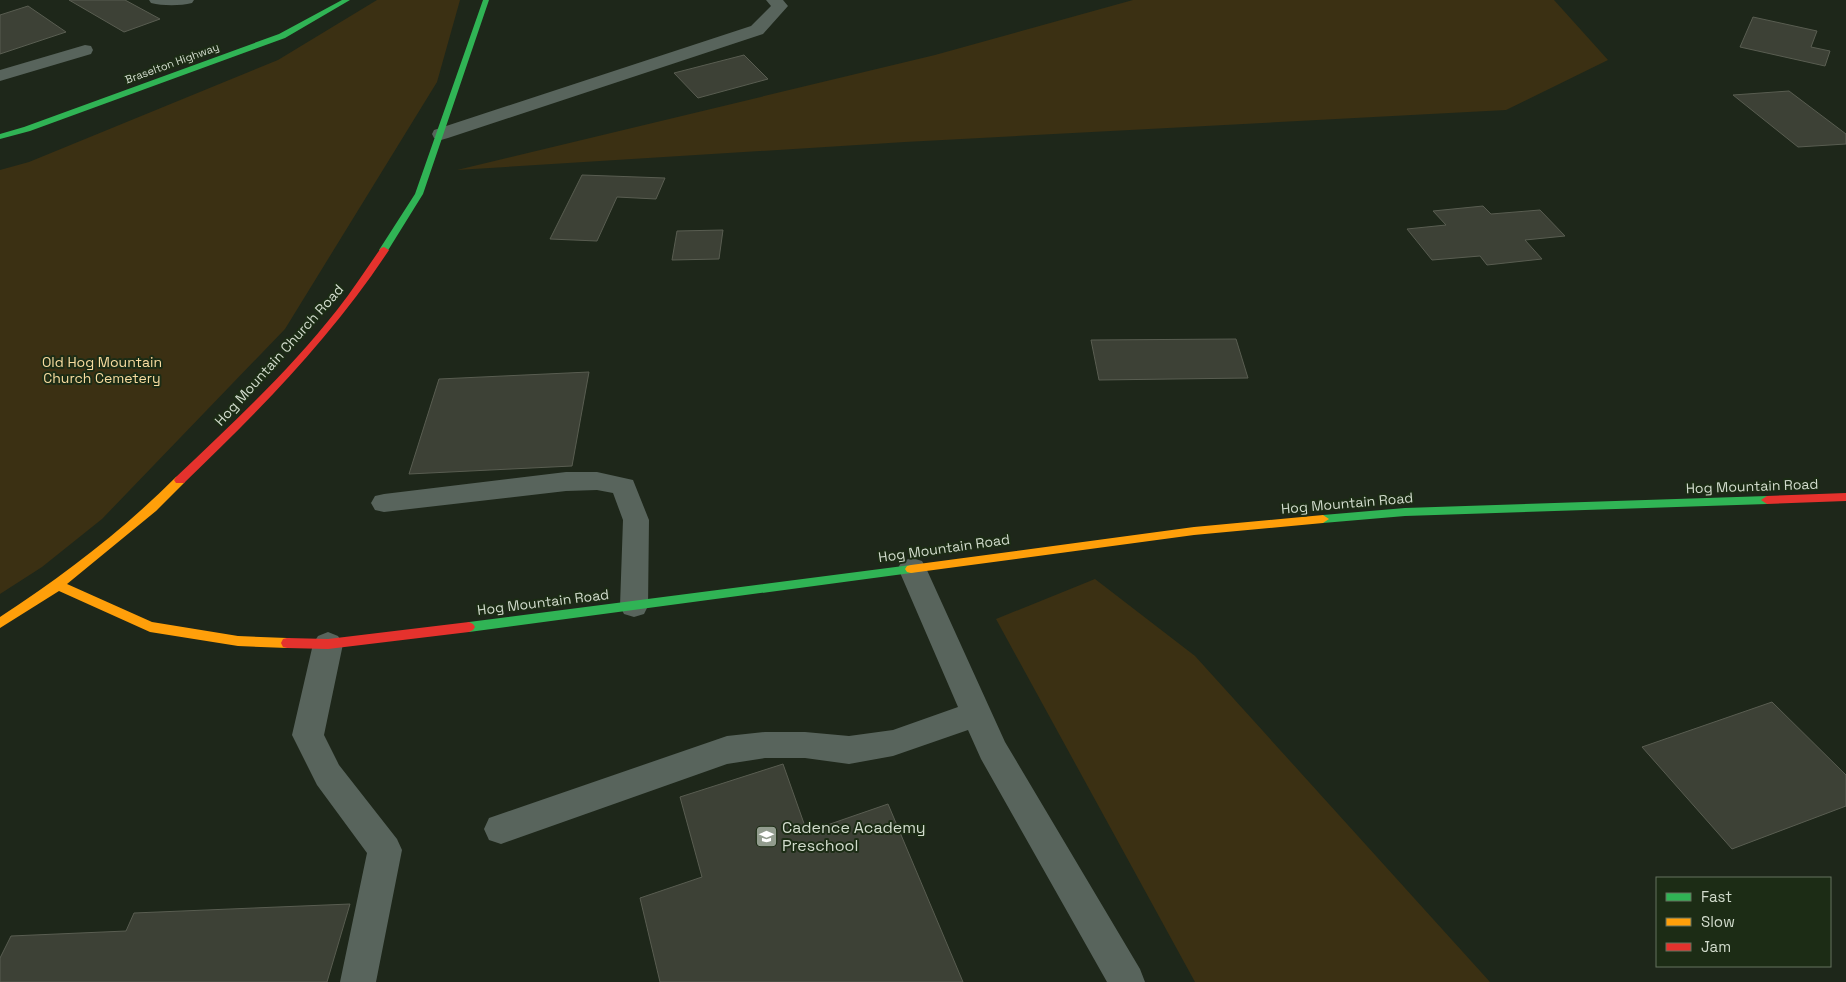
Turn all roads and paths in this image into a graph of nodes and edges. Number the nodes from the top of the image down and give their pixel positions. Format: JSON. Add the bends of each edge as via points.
{"nodes":[{"id":1,"x":157,"y":0,"type":"edge"},
{"id":2,"x":186,"y":0,"type":"edge"},
{"id":3,"x":347,"y":0,"type":"edge"},
{"id":4,"x":486,"y":0,"type":"edge"},
{"id":5,"x":774,"y":0,"type":"edge"},
{"id":6,"x":85,"y":50,"type":"dead end"},
{"id":7,"x":0,"y":76,"type":"edge"},
{"id":8,"x":441,"y":134,"type":"junction"},
{"id":9,"x":0,"y":137,"type":"edge"},
{"id":10,"x":1846,"y":497,"type":"edge"},
{"id":11,"x":384,"y":503,"type":"dead end"},
{"id":12,"x":912,"y":568,"type":"junction"},
{"id":13,"x":58,"y":585,"type":"junction"},
{"id":14,"x":634,"y":606,"type":"junction"},
{"id":15,"x":0,"y":622,"type":"edge"},
{"id":16,"x":328,"y":644,"type":"junction"},
{"id":17,"x":976,"y":714,"type":"junction"},
{"id":18,"x":501,"y":829,"type":"dead end"},
{"id":19,"x":358,"y":982,"type":"edge"},
{"id":20,"x":1127,"y":982,"type":"edge"}],
"edges":[{"from":1,"to":2,"type":"lane"},
{"from":3,"to":9,"type":"street","name":"Braselton Highway","via":[[282,36]]},
{"from":4,"to":8,"type":"street","name":"Hog Mountain Church Road"},
{"from":5,"to":8,"type":"lane","via":[[780,6],[757,30]]},
{"from":6,"to":7,"type":"lane"},
{"from":8,"to":13,"type":"street","name":"Hog Mountain Church Road","via":[[419,194],[367,278],[327,328],[246,417],[152,508]]},
{"from":10,"to":12,"type":"street","name":"Hog Mountain Road","via":[[1405,512],[1194,531]]},
{"from":11,"to":14,"type":"lane","via":[[585,481],[612,482],[624,487],[636,520]]},
{"from":12,"to":14,"type":"street","name":"Hog Mountain Road"},
{"from":12,"to":17,"type":"lane"},
{"from":13,"to":15,"type":"street","name":"Hog Mountain Church Road"},
{"from":13,"to":16,"type":"street","name":"Hog Mountain Road","via":[[150,627],[238,641]]},
{"from":14,"to":16,"type":"street","name":"Hog Mountain Road"},
{"from":16,"to":19,"type":"lane","via":[[308,735],[328,775],[386,850]]},
{"from":17,"to":18,"type":"lane","via":[[893,742],[849,750],[805,745],[765,745],[727,750]]},
{"from":17,"to":20,"type":"lane","via":[[992,749]]}]}
